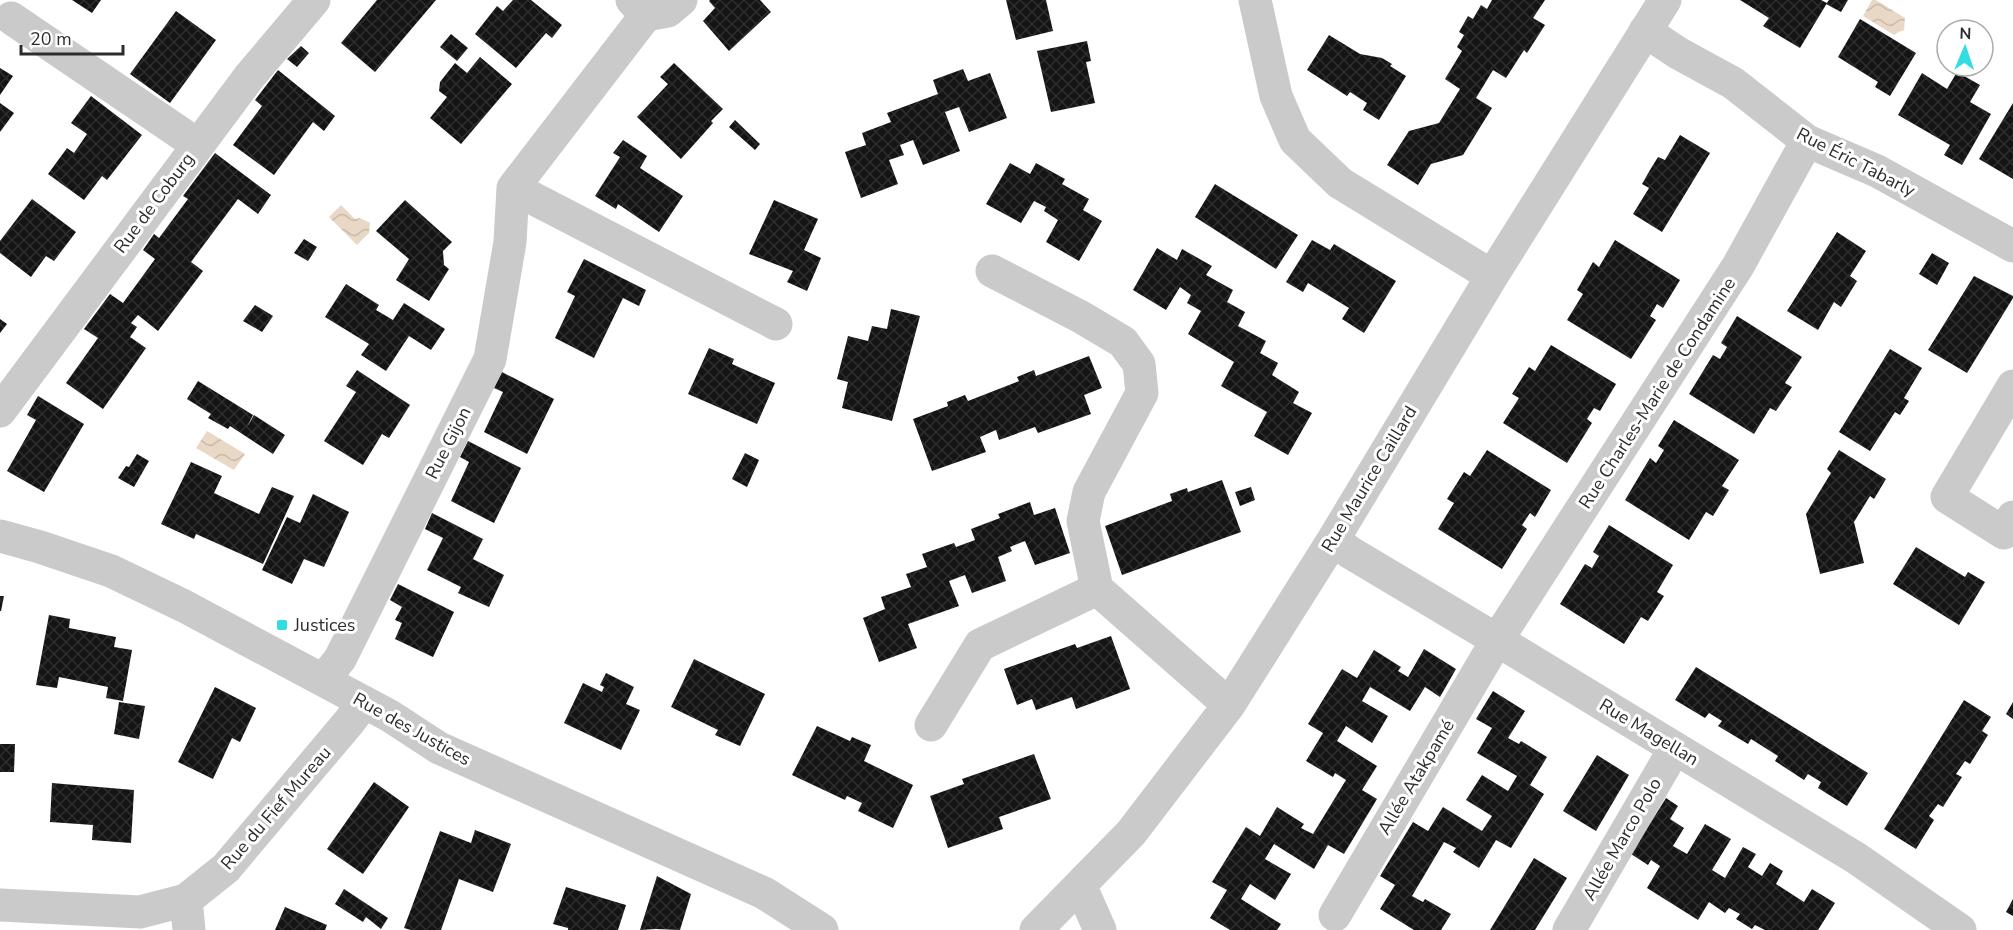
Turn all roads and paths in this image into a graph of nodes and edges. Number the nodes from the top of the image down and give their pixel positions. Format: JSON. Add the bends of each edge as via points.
{"nodes":[{"id":1,"x":314,"y":0,"type":"edge"},
{"id":2,"x":681,"y":0,"type":"edge"},
{"id":3,"x":1256,"y":0,"type":"edge"},
{"id":4,"x":1665,"y":0,"type":"edge"},
{"id":5,"x":639,"y":7,"type":"edge"},
{"id":6,"x":11,"y":18,"type":"dead end"},
{"id":7,"x":1645,"y":31,"type":"junction"},
{"id":8,"x":1807,"y":141,"type":"junction"},
{"id":9,"x":198,"y":145,"type":"junction"},
{"id":10,"x":513,"y":188,"type":"junction"},
{"id":11,"x":2013,"y":246,"type":"edge"},
{"id":12,"x":992,"y":271,"type":"dead end"},
{"id":13,"x":1492,"y":276,"type":"junction"},
{"id":14,"x":776,"y":324,"type":"dead end"},
{"id":15,"x":2013,"y":386,"type":"edge"},
{"id":16,"x":0,"y":411,"type":"edge"},
{"id":17,"x":2013,"y":517,"type":"edge"},
{"id":18,"x":0,"y":537,"type":"edge"},
{"id":19,"x":1333,"y":540,"type":"junction"},
{"id":20,"x":1097,"y":589,"type":"junction"},
{"id":21,"x":1497,"y":640,"type":"junction"},
{"id":22,"x":324,"y":679,"type":"junction"},
{"id":23,"x":364,"y":702,"type":"junction"},
{"id":24,"x":1229,"y":705,"type":"junction"},
{"id":25,"x":931,"y":725,"type":"dead end"},
{"id":26,"x":1675,"y":748,"type":"junction"},
{"id":27,"x":1080,"y":885,"type":"junction"},
{"id":28,"x":0,"y":905,"type":"edge"},
{"id":29,"x":188,"y":915,"type":"edge"},
{"id":30,"x":1335,"y":915,"type":"dead end"},
{"id":31,"x":822,"y":930,"type":"edge"},
{"id":32,"x":1036,"y":930,"type":"edge"},
{"id":33,"x":1100,"y":930,"type":"edge"},
{"id":34,"x":1569,"y":930,"type":"edge"},
{"id":35,"x":1960,"y":930,"type":"edge"}],
"edges":[{"from":1,"to":9,"type":"street","name":"Rue de Coburg"},
{"from":2,"to":5,"type":"street","via":[[668,11]]},
{"from":3,"to":13,"type":"street","via":[[1276,96],[1295,140],[1340,183]]},
{"from":4,"to":7,"type":"street","name":"Rue Maurice Caillard"},
{"from":5,"to":10,"type":"street"},
{"from":6,"to":9,"type":"street"},
{"from":7,"to":8,"type":"street","name":"Rue Éric Tabarly","via":[[1732,83]]},
{"from":7,"to":13,"type":"street","name":"Rue Maurice Caillard"},
{"from":8,"to":11,"type":"street","name":"Rue Éric Tabarly","via":[[1877,171]]},
{"from":8,"to":21,"type":"street","name":"Rue Charles-Marie de Condamine","via":[[1738,266]]},
{"from":9,"to":16,"type":"street","name":"Rue de Coburg"},
{"from":10,"to":14,"type":"street"},
{"from":10,"to":22,"type":"street","name":"Rue Gijon","via":[[510,242],[490,359],[340,659]]},
{"from":12,"to":20,"type":"street","via":[[1123,342],[1139,364],[1142,393],[1089,492],[1083,521]]},
{"from":13,"to":19,"type":"street","name":"Rue Maurice Caillard"},
{"from":15,"to":17,"type":"street","via":[[1947,497],[2004,533]]},
{"from":18,"to":22,"type":"street","name":"Rue des Justices","via":[[40,546],[111,571]]},
{"from":19,"to":21,"type":"street","name":"Rue Magellan"},
{"from":19,"to":24,"type":"street","name":"Rue Maurice Caillard"},
{"from":20,"to":24,"type":"street"},
{"from":20,"to":25,"type":"street","via":[[980,645]]},
{"from":21,"to":26,"type":"street","name":"Rue Magellan"},
{"from":21,"to":30,"type":"street","name":"Allée Atakpamé"},
{"from":22,"to":23,"type":"street","name":"Rue des Justices"},
{"from":23,"to":29,"type":"street","name":"Rue du Fief Mureau"},
{"from":23,"to":31,"type":"street","name":"Rue des Justices","via":[[440,748],[764,893]]},
{"from":24,"to":27,"type":"street","name":"Rue Maurice Caillard","via":[[1131,833]]},
{"from":26,"to":34,"type":"street","name":"Allée Marco Polo"},
{"from":26,"to":35,"type":"street","name":"Rue Magellan","via":[[1856,858]]},
{"from":27,"to":32,"type":"street","name":"Rue Maurice Caillard"},
{"from":27,"to":33,"type":"street"},
{"from":28,"to":29,"type":"street","name":"Rue du Fief Mureau"}]}
